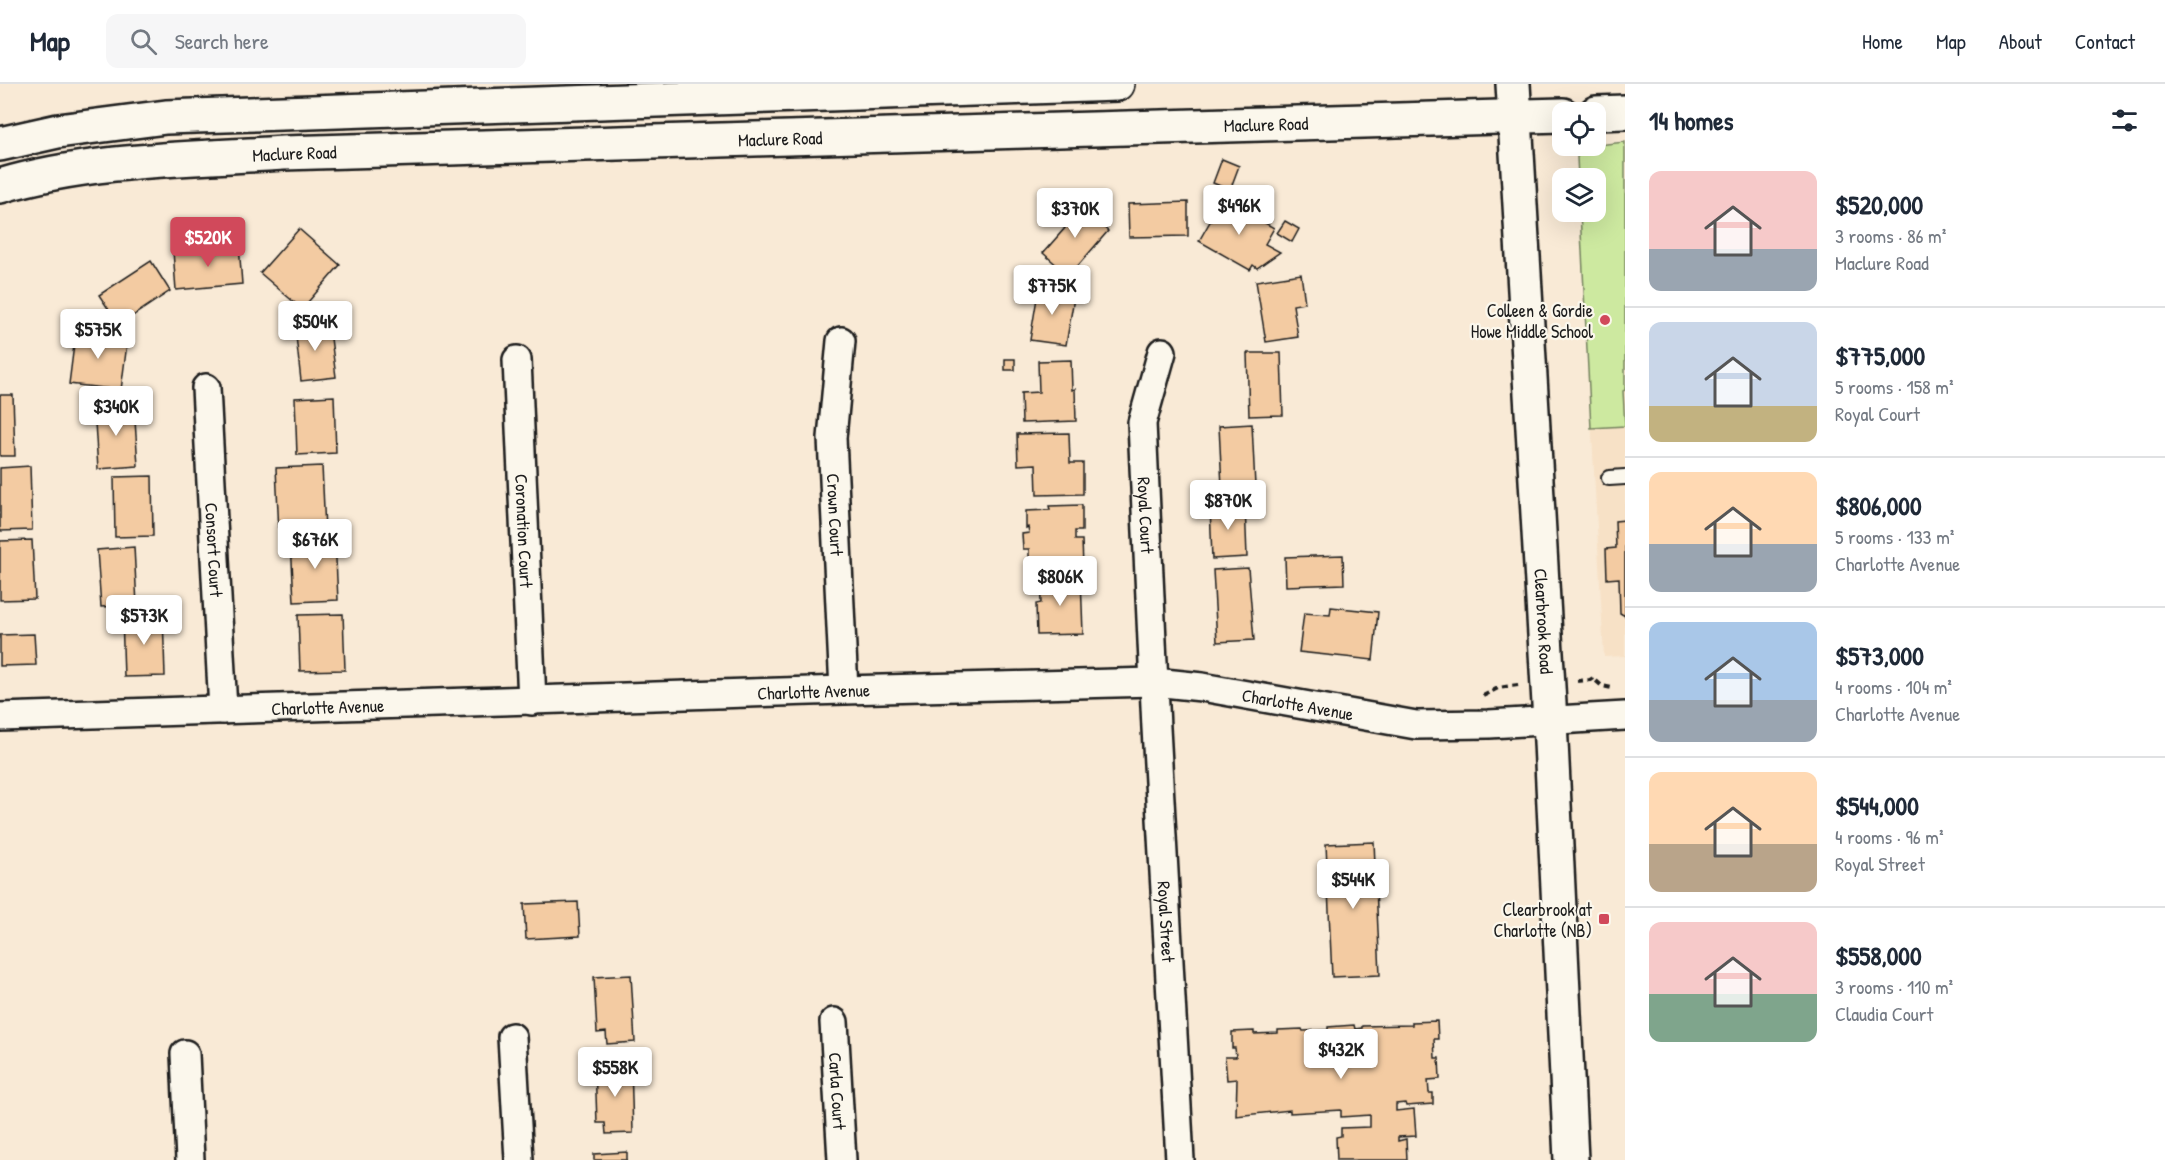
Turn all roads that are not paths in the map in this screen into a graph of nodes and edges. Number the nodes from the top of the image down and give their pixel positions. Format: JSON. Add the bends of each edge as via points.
{"nodes":[{"id":1,"x":1117,"y":84,"type":"edge"},
{"id":2,"x":1513,"y":84,"type":"edge"},
{"id":3,"x":1625,"y":112,"type":"edge"},
{"id":4,"x":1606,"y":113,"type":"edge"},
{"id":5,"x":1552,"y":115,"type":"edge"},
{"id":6,"x":1514,"y":117,"type":"junction"},
{"id":7,"x":0,"y":144,"type":"edge"},
{"id":8,"x":0,"y":186,"type":"edge"},
{"id":9,"x":841,"y":341,"type":"dead end"},
{"id":10,"x":1162,"y":352,"type":"dead end"},
{"id":11,"x":517,"y":360,"type":"dead end"},
{"id":12,"x":206,"y":388,"type":"dead end"},
{"id":13,"x":1625,"y":477,"type":"edge"},
{"id":14,"x":1609,"y":478,"type":"dead end"},
{"id":15,"x":1154,"y":682,"type":"junction"},
{"id":16,"x":844,"y":690,"type":"junction"},
{"id":17,"x":532,"y":701,"type":"junction"},
{"id":18,"x":223,"y":711,"type":"junction"},
{"id":19,"x":1625,"y":716,"type":"edge"},
{"id":20,"x":0,"y":717,"type":"edge"},
{"id":21,"x":1550,"y":721,"type":"junction"},
{"id":22,"x":834,"y":1022,"type":"dead end"},
{"id":23,"x":512,"y":1037,"type":"dead end"},
{"id":24,"x":184,"y":1054,"type":"dead end"},
{"id":25,"x":190,"y":1160,"type":"edge"},
{"id":26,"x":519,"y":1160,"type":"edge"},
{"id":27,"x":842,"y":1160,"type":"edge"},
{"id":28,"x":1180,"y":1160,"type":"edge"},
{"id":29,"x":1571,"y":1160,"type":"edge"}],
"edges":[{"from":1,"to":7,"type":"main road","via":[[166,117],[58,131]]},
{"from":2,"to":6,"type":"main road","name":"Clearbrook Road"},
{"from":3,"to":4,"type":"main road"},
{"from":5,"to":6,"type":"main road","name":"Maclure Road"},
{"from":6,"to":8,"type":"main road","name":"Maclure Road","via":[[283,153],[106,165]]},
{"from":6,"to":21,"type":"main road","name":"Clearbrook Road"},
{"from":9,"to":16,"type":"street","name":"Crown Court","via":[[832,438]]},
{"from":10,"to":15,"type":"street","name":"Royal Court","via":[[1142,423]]},
{"from":11,"to":17,"type":"street","name":"Coronation Court"},
{"from":12,"to":18,"type":"street","name":"Consort Court"},
{"from":13,"to":14,"type":"lane"},
{"from":15,"to":16,"type":"street","name":"Charlotte Avenue"},
{"from":15,"to":21,"type":"street","name":"Charlotte Avenue","via":[[1416,725]]},
{"from":15,"to":28,"type":"street","name":"Royal Street"},
{"from":16,"to":17,"type":"street","name":"Charlotte Avenue"},
{"from":17,"to":18,"type":"street","name":"Charlotte Avenue"},
{"from":18,"to":20,"type":"street","name":"Charlotte Avenue"},
{"from":19,"to":21,"type":"street","name":"Charlotte Avenue"},
{"from":21,"to":29,"type":"main road","name":"Clearbrook Road"},
{"from":22,"to":27,"type":"street","name":"Carla Court"},
{"from":23,"to":26,"type":"street"},
{"from":24,"to":25,"type":"street"}]}
